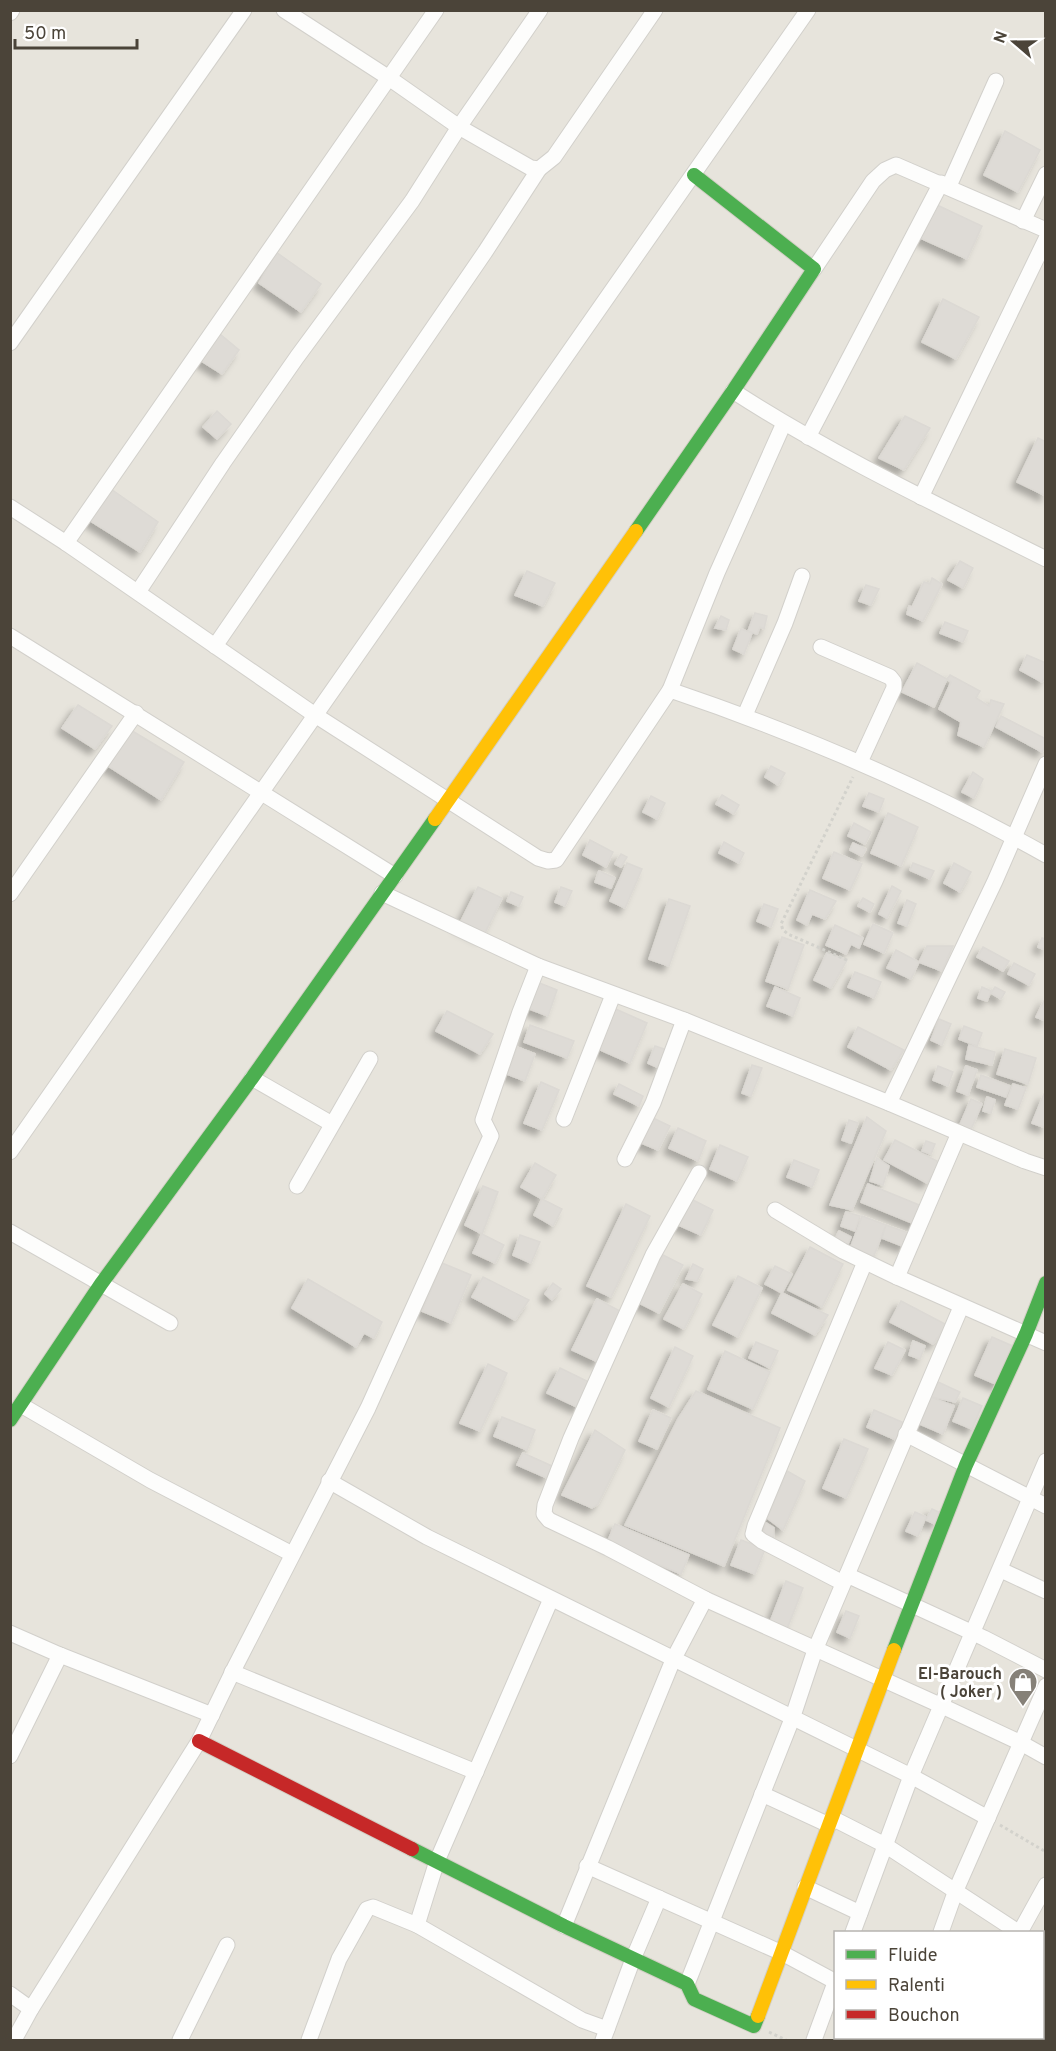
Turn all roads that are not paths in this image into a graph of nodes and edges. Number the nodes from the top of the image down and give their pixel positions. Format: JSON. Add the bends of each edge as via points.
{"nodes":[{"id":1,"x":244,"y":10,"type":"edge"},
{"id":2,"x":284,"y":10,"type":"edge"},
{"id":3,"x":436,"y":10,"type":"edge"},
{"id":4,"x":540,"y":10,"type":"edge"},
{"id":5,"x":655,"y":10,"type":"edge"},
{"id":6,"x":807,"y":10,"type":"edge"},
{"id":7,"x":389,"y":78,"type":"junction"},
{"id":8,"x":996,"y":81,"type":"dead end"},
{"id":9,"x":459,"y":127,"type":"junction"},
{"id":10,"x":540,"y":169,"type":"junction"},
{"id":11,"x":1046,"y":174,"type":"edge"},
{"id":12,"x":694,"y":175,"type":"junction"},
{"id":13,"x":945,"y":185,"type":"junction"},
{"id":14,"x":1023,"y":221,"type":"junction"},
{"id":15,"x":1046,"y":230,"type":"edge"},
{"id":16,"x":1046,"y":239,"type":"edge"},
{"id":17,"x":814,"y":269,"type":"junction"},
{"id":18,"x":10,"y":343,"type":"edge"},
{"id":19,"x":733,"y":391,"type":"junction"},
{"id":20,"x":783,"y":423,"type":"junction"},
{"id":21,"x":808,"y":437,"type":"junction"},
{"id":22,"x":921,"y":497,"type":"junction"},
{"id":23,"x":10,"y":507,"type":"edge"},
{"id":24,"x":66,"y":543,"type":"junction"},
{"id":25,"x":1044,"y":556,"type":"edge"},
{"id":26,"x":802,"y":576,"type":"dead end"},
{"id":27,"x":138,"y":592,"type":"junction"},
{"id":28,"x":11,"y":638,"type":"edge"},
{"id":29,"x":215,"y":646,"type":"junction"},
{"id":30,"x":821,"y":647,"type":"dead end"},
{"id":31,"x":670,"y":690,"type":"junction"},
{"id":32,"x":136,"y":714,"type":"junction"},
{"id":33,"x":315,"y":715,"type":"junction"},
{"id":34,"x":745,"y":715,"type":"junction"},
{"id":35,"x":861,"y":762,"type":"junction"},
{"id":36,"x":1046,"y":764,"type":"edge"},
{"id":37,"x":263,"y":792,"type":"junction"},
{"id":38,"x":448,"y":801,"type":"junction"},
{"id":39,"x":1014,"y":837,"type":"junction"},
{"id":40,"x":1046,"y":855,"type":"edge"},
{"id":41,"x":395,"y":876,"type":"junction"},
{"id":42,"x":382,"y":893,"type":"junction"},
{"id":43,"x":10,"y":894,"type":"edge"},
{"id":44,"x":538,"y":966,"type":"junction"},
{"id":45,"x":613,"y":995,"type":"junction"},
{"id":46,"x":684,"y":1020,"type":"junction"},
{"id":47,"x":370,"y":1059,"type":"dead end"},
{"id":48,"x":252,"y":1078,"type":"junction"},
{"id":49,"x":888,"y":1103,"type":"junction"},
{"id":50,"x":564,"y":1119,"type":"dead end"},
{"id":51,"x":332,"y":1124,"type":"junction"},
{"id":52,"x":959,"y":1133,"type":"junction"},
{"id":53,"x":10,"y":1152,"type":"edge"},
{"id":54,"x":625,"y":1159,"type":"dead end"},
{"id":55,"x":1046,"y":1168,"type":"edge"},
{"id":56,"x":699,"y":1173,"type":"dead end"},
{"id":57,"x":297,"y":1186,"type":"dead end"},
{"id":58,"x":775,"y":1210,"type":"dead end"},
{"id":59,"x":10,"y":1232,"type":"edge"},
{"id":60,"x":866,"y":1262,"type":"junction"},
{"id":61,"x":897,"y":1277,"type":"junction"},
{"id":62,"x":1046,"y":1283,"type":"edge"},
{"id":63,"x":101,"y":1284,"type":"junction"},
{"id":64,"x":961,"y":1307,"type":"junction"},
{"id":65,"x":170,"y":1323,"type":"dead end"},
{"id":66,"x":1026,"y":1334,"type":"junction"},
{"id":67,"x":1046,"y":1343,"type":"edge"},
{"id":68,"x":21,"y":1405,"type":"junction"},
{"id":69,"x":10,"y":1420,"type":"edge"},
{"id":70,"x":906,"y":1434,"type":"junction"},
{"id":71,"x":1046,"y":1461,"type":"edge"},
{"id":72,"x":966,"y":1465,"type":"junction"},
{"id":73,"x":329,"y":1481,"type":"junction"},
{"id":74,"x":1031,"y":1498,"type":"junction"},
{"id":75,"x":1046,"y":1506,"type":"edge"},
{"id":76,"x":292,"y":1554,"type":"junction"},
{"id":77,"x":1000,"y":1570,"type":"junction"},
{"id":78,"x":845,"y":1579,"type":"junction"},
{"id":79,"x":1046,"y":1591,"type":"edge"},
{"id":80,"x":551,"y":1599,"type":"junction"},
{"id":81,"x":705,"y":1599,"type":"junction"},
{"id":82,"x":913,"y":1605,"type":"junction"},
{"id":83,"x":10,"y":1633,"type":"edge"},
{"id":84,"x":974,"y":1633,"type":"junction"},
{"id":85,"x":815,"y":1650,"type":"junction"},
{"id":86,"x":60,"y":1655,"type":"junction"},
{"id":87,"x":673,"y":1660,"type":"junction"},
{"id":88,"x":1046,"y":1670,"type":"edge"},
{"id":89,"x":232,"y":1672,"type":"junction"},
{"id":90,"x":883,"y":1679,"type":"junction"},
{"id":91,"x":1046,"y":1686,"type":"edge"},
{"id":92,"x":942,"y":1706,"type":"junction"},
{"id":93,"x":212,"y":1715,"type":"junction"},
{"id":94,"x":792,"y":1719,"type":"junction"},
{"id":95,"x":199,"y":1741,"type":"junction"},
{"id":96,"x":1021,"y":1743,"type":"junction"},
{"id":97,"x":857,"y":1750,"type":"junction"},
{"id":98,"x":11,"y":1755,"type":"edge"},
{"id":99,"x":1046,"y":1757,"type":"edge"},
{"id":100,"x":476,"y":1772,"type":"junction"},
{"id":101,"x":911,"y":1776,"type":"junction"},
{"id":102,"x":762,"y":1794,"type":"junction"},
{"id":103,"x":988,"y":1818,"type":"junction"},
{"id":104,"x":830,"y":1822,"type":"junction"},
{"id":105,"x":885,"y":1845,"type":"junction"},
{"id":106,"x":437,"y":1861,"type":"junction"},
{"id":107,"x":587,"y":1866,"type":"junction"},
{"id":108,"x":1046,"y":1885,"type":"edge"},
{"id":109,"x":806,"y":1887,"type":"junction"},
{"id":110,"x":956,"y":1890,"type":"junction"},
{"id":111,"x":659,"y":1898,"type":"junction"},
{"id":112,"x":860,"y":1913,"type":"junction"},
{"id":113,"x":712,"y":1922,"type":"junction"},
{"id":114,"x":417,"y":1925,"type":"junction"},
{"id":115,"x":564,"y":1926,"type":"junction"},
{"id":116,"x":853,"y":1931,"type":"edge"},
{"id":117,"x":941,"y":1931,"type":"edge"},
{"id":118,"x":1018,"y":1931,"type":"edge"},
{"id":119,"x":1020,"y":1931,"type":"edge"},
{"id":120,"x":227,"y":1945,"type":"dead end"},
{"id":121,"x":782,"y":1953,"type":"junction"},
{"id":122,"x":633,"y":1959,"type":"junction"},
{"id":123,"x":834,"y":1980,"type":"edge"},
{"id":124,"x":687,"y":1984,"type":"junction"},
{"id":125,"x":834,"y":1984,"type":"edge"},
{"id":126,"x":10,"y":1994,"type":"edge"},
{"id":127,"x":31,"y":2008,"type":"junction"},
{"id":128,"x":605,"y":2037,"type":"edge"},
{"id":129,"x":14,"y":2040,"type":"edge"},
{"id":130,"x":180,"y":2040,"type":"edge"},
{"id":131,"x":309,"y":2040,"type":"edge"},
{"id":132,"x":814,"y":2040,"type":"edge"}],
"edges":[{"from":1,"to":18,"type":"street"},
{"from":2,"to":7,"type":"street"},
{"from":3,"to":7,"type":"street"},
{"from":4,"to":9,"type":"street"},
{"from":5,"to":10,"type":"street","via":[[554,157]]},
{"from":6,"to":12,"type":"street"},
{"from":7,"to":9,"type":"street"},
{"from":7,"to":24,"type":"street"},
{"from":8,"to":13,"type":"street"},
{"from":9,"to":10,"type":"street","via":[[531,168]]},
{"from":9,"to":27,"type":"street","via":[[412,201],[297,357]]},
{"from":10,"to":29,"type":"street"},
{"from":11,"to":14,"type":"street"},
{"from":12,"to":17,"type":"street"},
{"from":12,"to":33,"type":"street"},
{"from":13,"to":14,"type":"street"},
{"from":13,"to":17,"type":"street","via":[[896,165],[885,170],[873,181]]},
{"from":13,"to":21,"type":"street"},
{"from":14,"to":15,"type":"street"},
{"from":16,"to":22,"type":"street"},
{"from":17,"to":19,"type":"street"},
{"from":19,"to":20,"type":"street"},
{"from":19,"to":38,"type":"street"},
{"from":20,"to":21,"type":"street"},
{"from":20,"to":31,"type":"street"},
{"from":21,"to":22,"type":"street"},
{"from":22,"to":25,"type":"street"},
{"from":23,"to":24,"type":"street"},
{"from":24,"to":27,"type":"street"},
{"from":26,"to":34,"type":"street"},
{"from":27,"to":29,"type":"street"},
{"from":28,"to":32,"type":"street"},
{"from":29,"to":33,"type":"street"},
{"from":30,"to":35,"type":"street","via":[[894,682]]},
{"from":31,"to":34,"type":"street"},
{"from":31,"to":38,"type":"street","via":[[556,860],[538,858]]},
{"from":32,"to":37,"type":"street"},
{"from":32,"to":43,"type":"street"},
{"from":33,"to":37,"type":"street"},
{"from":33,"to":38,"type":"street"},
{"from":34,"to":35,"type":"street"},
{"from":35,"to":39,"type":"street"},
{"from":36,"to":39,"type":"street"},
{"from":37,"to":41,"type":"street"},
{"from":37,"to":53,"type":"street"},
{"from":38,"to":41,"type":"street"},
{"from":39,"to":40,"type":"street"},
{"from":39,"to":49,"type":"street"},
{"from":41,"to":42,"type":"street"},
{"from":42,"to":44,"type":"street"},
{"from":42,"to":48,"type":"street"},
{"from":44,"to":45,"type":"street"},
{"from":44,"to":73,"type":"street","via":[[483,1120],[491,1136],[368,1408]]},
{"from":45,"to":46,"type":"street"},
{"from":45,"to":50,"type":"street"},
{"from":46,"to":49,"type":"street"},
{"from":46,"to":54,"type":"street","via":[[653,1102]]},
{"from":47,"to":51,"type":"street"},
{"from":48,"to":51,"type":"street"},
{"from":48,"to":63,"type":"street"},
{"from":49,"to":52,"type":"street"},
{"from":51,"to":57,"type":"street"},
{"from":52,"to":55,"type":"street"},
{"from":52,"to":61,"type":"street"},
{"from":56,"to":81,"type":"street","via":[[653,1255],[571,1438],[544,1514]]},
{"from":58,"to":60,"type":"street"},
{"from":59,"to":63,"type":"street"},
{"from":60,"to":61,"type":"street"},
{"from":60,"to":78,"type":"street","via":[[753,1534]]},
{"from":61,"to":64,"type":"street"},
{"from":62,"to":66,"type":"street"},
{"from":63,"to":65,"type":"street"},
{"from":63,"to":68,"type":"street"},
{"from":64,"to":66,"type":"street"},
{"from":64,"to":70,"type":"street"},
{"from":66,"to":67,"type":"street"},
{"from":66,"to":72,"type":"street"},
{"from":68,"to":69,"type":"street"},
{"from":68,"to":76,"type":"street","via":[[150,1480]]},
{"from":70,"to":72,"type":"street"},
{"from":70,"to":78,"type":"street"},
{"from":71,"to":74,"type":"street"},
{"from":72,"to":74,"type":"street"},
{"from":72,"to":82,"type":"street"},
{"from":73,"to":76,"type":"street"},
{"from":73,"to":80,"type":"street"},
{"from":74,"to":75,"type":"street"},
{"from":74,"to":77,"type":"street"},
{"from":76,"to":89,"type":"street"},
{"from":77,"to":79,"type":"street"},
{"from":77,"to":84,"type":"street"},
{"from":78,"to":82,"type":"street"},
{"from":78,"to":85,"type":"street"},
{"from":80,"to":87,"type":"street"},
{"from":80,"to":100,"type":"street"},
{"from":81,"to":85,"type":"street"},
{"from":81,"to":87,"type":"street"},
{"from":82,"to":84,"type":"street"},
{"from":82,"to":90,"type":"street"},
{"from":83,"to":86,"type":"street"},
{"from":84,"to":88,"type":"street"},
{"from":84,"to":92,"type":"street"},
{"from":85,"to":90,"type":"street"},
{"from":85,"to":94,"type":"street"},
{"from":86,"to":93,"type":"street"},
{"from":86,"to":98,"type":"street"},
{"from":87,"to":94,"type":"street"},
{"from":87,"to":107,"type":"street"},
{"from":89,"to":93,"type":"street"},
{"from":89,"to":100,"type":"street"},
{"from":90,"to":92,"type":"street"},
{"from":90,"to":97,"type":"street"},
{"from":91,"to":96,"type":"street"},
{"from":92,"to":96,"type":"street"},
{"from":92,"to":101,"type":"street"},
{"from":93,"to":95,"type":"street"},
{"from":94,"to":97,"type":"street"},
{"from":94,"to":102,"type":"street"},
{"from":95,"to":106,"type":"street"},
{"from":95,"to":127,"type":"street"},
{"from":96,"to":99,"type":"street"},
{"from":96,"to":103,"type":"street"},
{"from":97,"to":101,"type":"street"},
{"from":97,"to":104,"type":"street"},
{"from":100,"to":106,"type":"street"},
{"from":101,"to":103,"type":"street"},
{"from":101,"to":105,"type":"street"},
{"from":102,"to":104,"type":"street"},
{"from":102,"to":113,"type":"street"},
{"from":103,"to":110,"type":"street"},
{"from":104,"to":105,"type":"street"},
{"from":104,"to":109,"type":"street"},
{"from":105,"to":110,"type":"street"},
{"from":105,"to":112,"type":"street"},
{"from":106,"to":114,"type":"street"},
{"from":106,"to":115,"type":"street"},
{"from":107,"to":111,"type":"street"},
{"from":107,"to":115,"type":"street"},
{"from":108,"to":119,"type":"street"},
{"from":109,"to":112,"type":"street"},
{"from":109,"to":121,"type":"street"},
{"from":110,"to":117,"type":"street"},
{"from":110,"to":118,"type":"street"},
{"from":111,"to":113,"type":"street"},
{"from":111,"to":122,"type":"street"},
{"from":112,"to":116,"type":"street"},
{"from":113,"to":121,"type":"street"},
{"from":113,"to":124,"type":"street"},
{"from":114,"to":128,"type":"street"},
{"from":114,"to":131,"type":"street","via":[[374,1907],[368,1909],[339,1959]]},
{"from":115,"to":122,"type":"street"},
{"from":120,"to":130,"type":"street"},
{"from":121,"to":123,"type":"street"},
{"from":121,"to":124,"type":"street","via":[[754,2026],[694,2000]]},
{"from":122,"to":124,"type":"street"},
{"from":122,"to":128,"type":"street"},
{"from":125,"to":132,"type":"street"},
{"from":126,"to":127,"type":"street"},
{"from":127,"to":129,"type":"street"}]}
